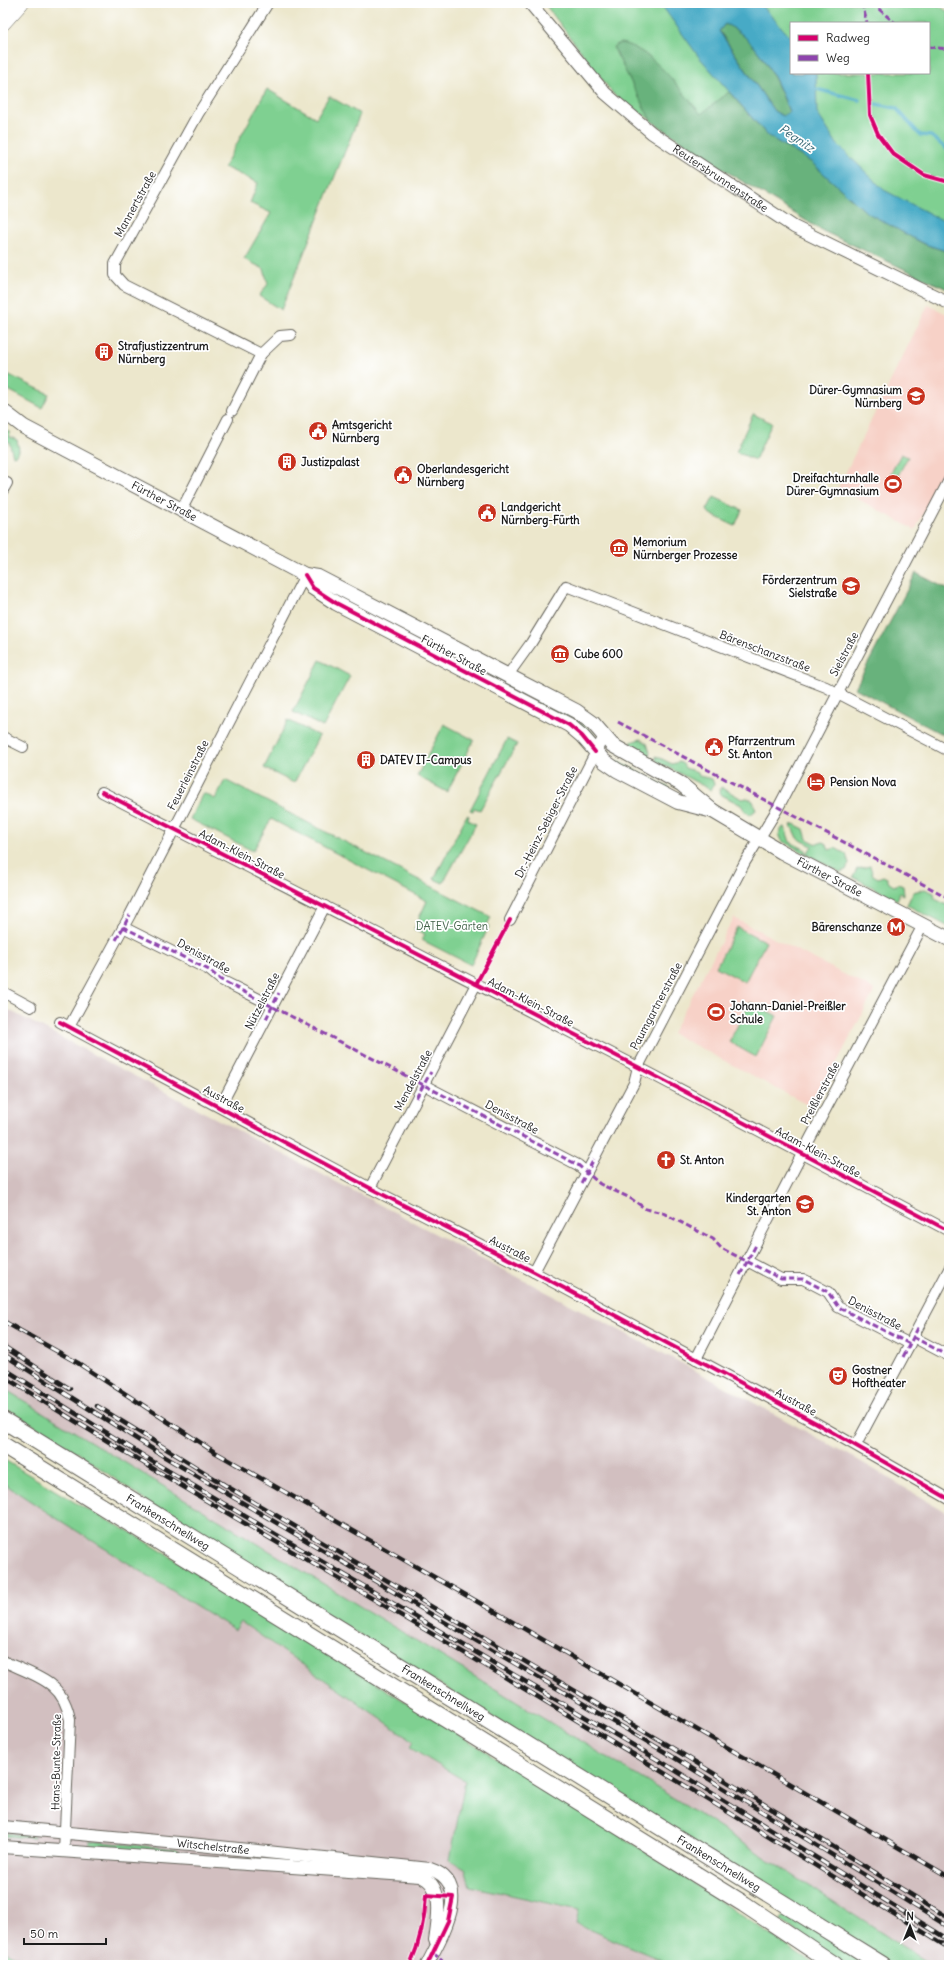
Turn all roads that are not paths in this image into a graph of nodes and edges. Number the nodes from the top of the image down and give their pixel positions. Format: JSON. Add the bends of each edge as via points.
{"nodes":[{"id":1,"x":21,"y":3,"type":"edge"},
{"id":2,"x":268,"y":3,"type":"edge"},
{"id":3,"x":530,"y":3,"type":"edge"},
{"id":4,"x":3,"y":23,"type":"edge"},
{"id":5,"x":949,"y":304,"type":"edge"},
{"id":6,"x":291,"y":335,"type":"dead end"},
{"id":7,"x":261,"y":354,"type":"junction"},
{"id":8,"x":3,"y":411,"type":"edge"},
{"id":9,"x":3,"y":421,"type":"edge"},
{"id":10,"x":24,"y":427,"type":"junction"},
{"id":11,"x":949,"y":480,"type":"edge"},
{"id":12,"x":182,"y":509,"type":"junction"},
{"id":13,"x":305,"y":575,"type":"junction"},
{"id":14,"x":508,"y":675,"type":"junction"},
{"id":15,"x":837,"y":693,"type":"junction"},
{"id":16,"x":604,"y":736,"type":"junction"},
{"id":17,"x":3,"y":737,"type":"edge"},
{"id":18,"x":23,"y":747,"type":"dead end"},
{"id":19,"x":949,"y":751,"type":"edge"},
{"id":20,"x":595,"y":752,"type":"junction"},
{"id":21,"x":102,"y":792,"type":"dead end"},
{"id":22,"x":713,"y":811,"type":"junction"},
{"id":23,"x":174,"y":829,"type":"junction"},
{"id":24,"x":760,"y":838,"type":"junction"},
{"id":25,"x":325,"y":906,"type":"junction"},
{"id":26,"x":510,"y":920,"type":"dead end"},
{"id":27,"x":923,"y":925,"type":"junction"},
{"id":28,"x":123,"y":927,"type":"junction"},
{"id":29,"x":949,"y":939,"type":"edge"},
{"id":30,"x":476,"y":984,"type":"junction"},
{"id":31,"x":3,"y":992,"type":"edge"},
{"id":32,"x":273,"y":1006,"type":"junction"},
{"id":33,"x":31,"y":1007,"type":"dead end"},
{"id":34,"x":64,"y":1024,"type":"joint"},
{"id":35,"x":638,"y":1067,"type":"junction"},
{"id":36,"x":424,"y":1085,"type":"junction"},
{"id":37,"x":220,"y":1107,"type":"junction"},
{"id":38,"x":802,"y":1154,"type":"junction"},
{"id":39,"x":587,"y":1173,"type":"junction"},
{"id":40,"x":370,"y":1188,"type":"junction"},
{"id":41,"x":949,"y":1231,"type":"edge"},
{"id":42,"x":747,"y":1262,"type":"junction"},
{"id":43,"x":949,"y":1269,"type":"edge"},
{"id":44,"x":534,"y":1272,"type":"junction"},
{"id":45,"x":911,"y":1341,"type":"junction"},
{"id":46,"x":949,"y":1356,"type":"edge"},
{"id":47,"x":696,"y":1359,"type":"junction"},
{"id":48,"x":3,"y":1420,"type":"edge"},
{"id":49,"x":3,"y":1445,"type":"edge"},
{"id":50,"x":856,"y":1445,"type":"junction"},
{"id":51,"x":949,"y":1499,"type":"edge"},
{"id":52,"x":3,"y":1661,"type":"edge"},
{"id":53,"x":3,"y":1827,"type":"edge"},
{"id":54,"x":65,"y":1832,"type":"junction"},
{"id":55,"x":3,"y":1847,"type":"edge"},
{"id":56,"x":64,"y":1851,"type":"junction"},
{"id":57,"x":421,"y":1872,"type":"junction"},
{"id":58,"x":427,"y":1965,"type":"edge"},
{"id":59,"x":835,"y":1965,"type":"edge"},
{"id":60,"x":883,"y":1965,"type":"edge"}],
"edges":[{"from":1,"to":4,"type":"main road"},
{"from":2,"to":7,"type":"street","name":"Mannertstraße","via":[[198,114],[115,264],[115,275],[124,285]]},
{"from":3,"to":5,"type":"street","name":"Reutersbrunnenstraße","via":[[606,93],[652,133],[799,230]]},
{"from":6,"to":7,"type":"street","via":[[280,336]]},
{"from":7,"to":12,"type":"street"},
{"from":8,"to":10,"type":"main road","name":"Fürther Straße"},
{"from":9,"to":10,"type":"main road","name":"Fürther Straße"},
{"from":10,"to":12,"type":"main road","name":"Fürther Straße"},
{"from":11,"to":15,"type":"street","name":"Sielstraße"},
{"from":12,"to":13,"type":"main road","name":"Fürther Straße"},
{"from":13,"to":14,"type":"main road","name":"Fürther Straße","via":[[318,577]]},
{"from":13,"to":20,"type":"main road","name":"Fürther Straße","via":[[313,588],[336,603],[562,721],[575,730]]},
{"from":13,"to":23,"type":"street","name":"Feuerleinstraße"},
{"from":14,"to":15,"type":"street","name":"Bärenschanzstraße","via":[[531,644],[566,586]]},
{"from":14,"to":16,"type":"main road","name":"Fürther Straße","via":[[583,715]]},
{"from":15,"to":19,"type":"street","name":"Bärenschanzstraße"},
{"from":15,"to":24,"type":"street","name":"Sielstraße"},
{"from":16,"to":20,"type":"street","name":"Dr.-Heinz-Sebiger-Straße"},
{"from":16,"to":22,"type":"main road","name":"Fürther Straße","via":[[620,750],[681,784]]},
{"from":17,"to":18,"type":"street"},
{"from":20,"to":22,"type":"main road","name":"Fürther Straße","via":[[612,767],[678,802]]},
{"from":20,"to":26,"type":"street","name":"Dr.-Heinz-Sebiger-Straße"},
{"from":21,"to":23,"type":"street","name":"Adam-Klein-Straße"},
{"from":22,"to":24,"type":"main road","name":"Fürther Straße"},
{"from":23,"to":25,"type":"street","name":"Adam-Klein-Straße"},
{"from":23,"to":28,"type":"street","name":"Feuerleinstraße"},
{"from":24,"to":27,"type":"main road","name":"Fürther Straße"},
{"from":24,"to":35,"type":"street","name":"Paumgartnerstraße"},
{"from":25,"to":30,"type":"street","name":"Adam-Klein-Straße"},
{"from":25,"to":32,"type":"street","name":"Nützelstraße"},
{"from":27,"to":29,"type":"main road","name":"Fürther Straße"},
{"from":27,"to":38,"type":"street","name":"Preißlerstraße"},
{"from":28,"to":32,"type":"street","name":"Denisstraße","via":[[209,970],[221,980]]},
{"from":28,"to":34,"type":"street","name":"Feuerleinstraße"},
{"from":30,"to":35,"type":"street","name":"Adam-Klein-Straße"},
{"from":30,"to":36,"type":"street","name":"Mendelstraße"},
{"from":31,"to":33,"type":"street"},
{"from":32,"to":37,"type":"street","name":"Nützelstraße"},
{"from":34,"to":37,"type":"street","name":"Austraße"},
{"from":35,"to":38,"type":"street","name":"Adam-Klein-Straße"},
{"from":35,"to":39,"type":"street","name":"Paumgartnerstraße","via":[[634,1083]]},
{"from":36,"to":39,"type":"street","name":"Denisstraße","via":[[578,1165]]},
{"from":36,"to":40,"type":"street","name":"Mendelstraße"},
{"from":37,"to":40,"type":"street","name":"Austraße"},
{"from":38,"to":41,"type":"street","name":"Adam-Klein-Straße"},
{"from":38,"to":42,"type":"street","name":"Preißlerstraße"},
{"from":39,"to":44,"type":"street","name":"Paumgartnerstraße"},
{"from":40,"to":44,"type":"street","name":"Austraße"},
{"from":42,"to":45,"type":"street","name":"Denisstraße","via":[[781,1279],[803,1279],[828,1292],[838,1307]]},
{"from":42,"to":47,"type":"street","name":"Preißlerstraße"},
{"from":43,"to":45,"type":"street"},
{"from":44,"to":47,"type":"street","name":"Austraße"},
{"from":45,"to":46,"type":"street","name":"Denisstraße"},
{"from":45,"to":50,"type":"street"},
{"from":47,"to":50,"type":"street","name":"Austraße"},
{"from":48,"to":60,"type":"highway","name":"Frankenschnellweg"},
{"from":49,"to":59,"type":"highway","name":"Frankenschnellweg","via":[[744,1904]]},
{"from":50,"to":51,"type":"street","name":"Austraße"},
{"from":52,"to":54,"type":"street","name":"Hans-Bunte-Straße","via":[[51,1684],[59,1690],[68,1706],[70,1720]]},
{"from":53,"to":54,"type":"street","name":"Witschelstraße"},
{"from":54,"to":56,"type":"street","name":"Hans-Bunte-Straße"},
{"from":54,"to":57,"type":"street","name":"Witschelstraße"},
{"from":55,"to":56,"type":"street","name":"Witschelstraße"},
{"from":56,"to":57,"type":"street","name":"Witschelstraße"},
{"from":57,"to":58,"type":"street","via":[[437,1871],[449,1881],[452,1891],[448,1921]]}]}
